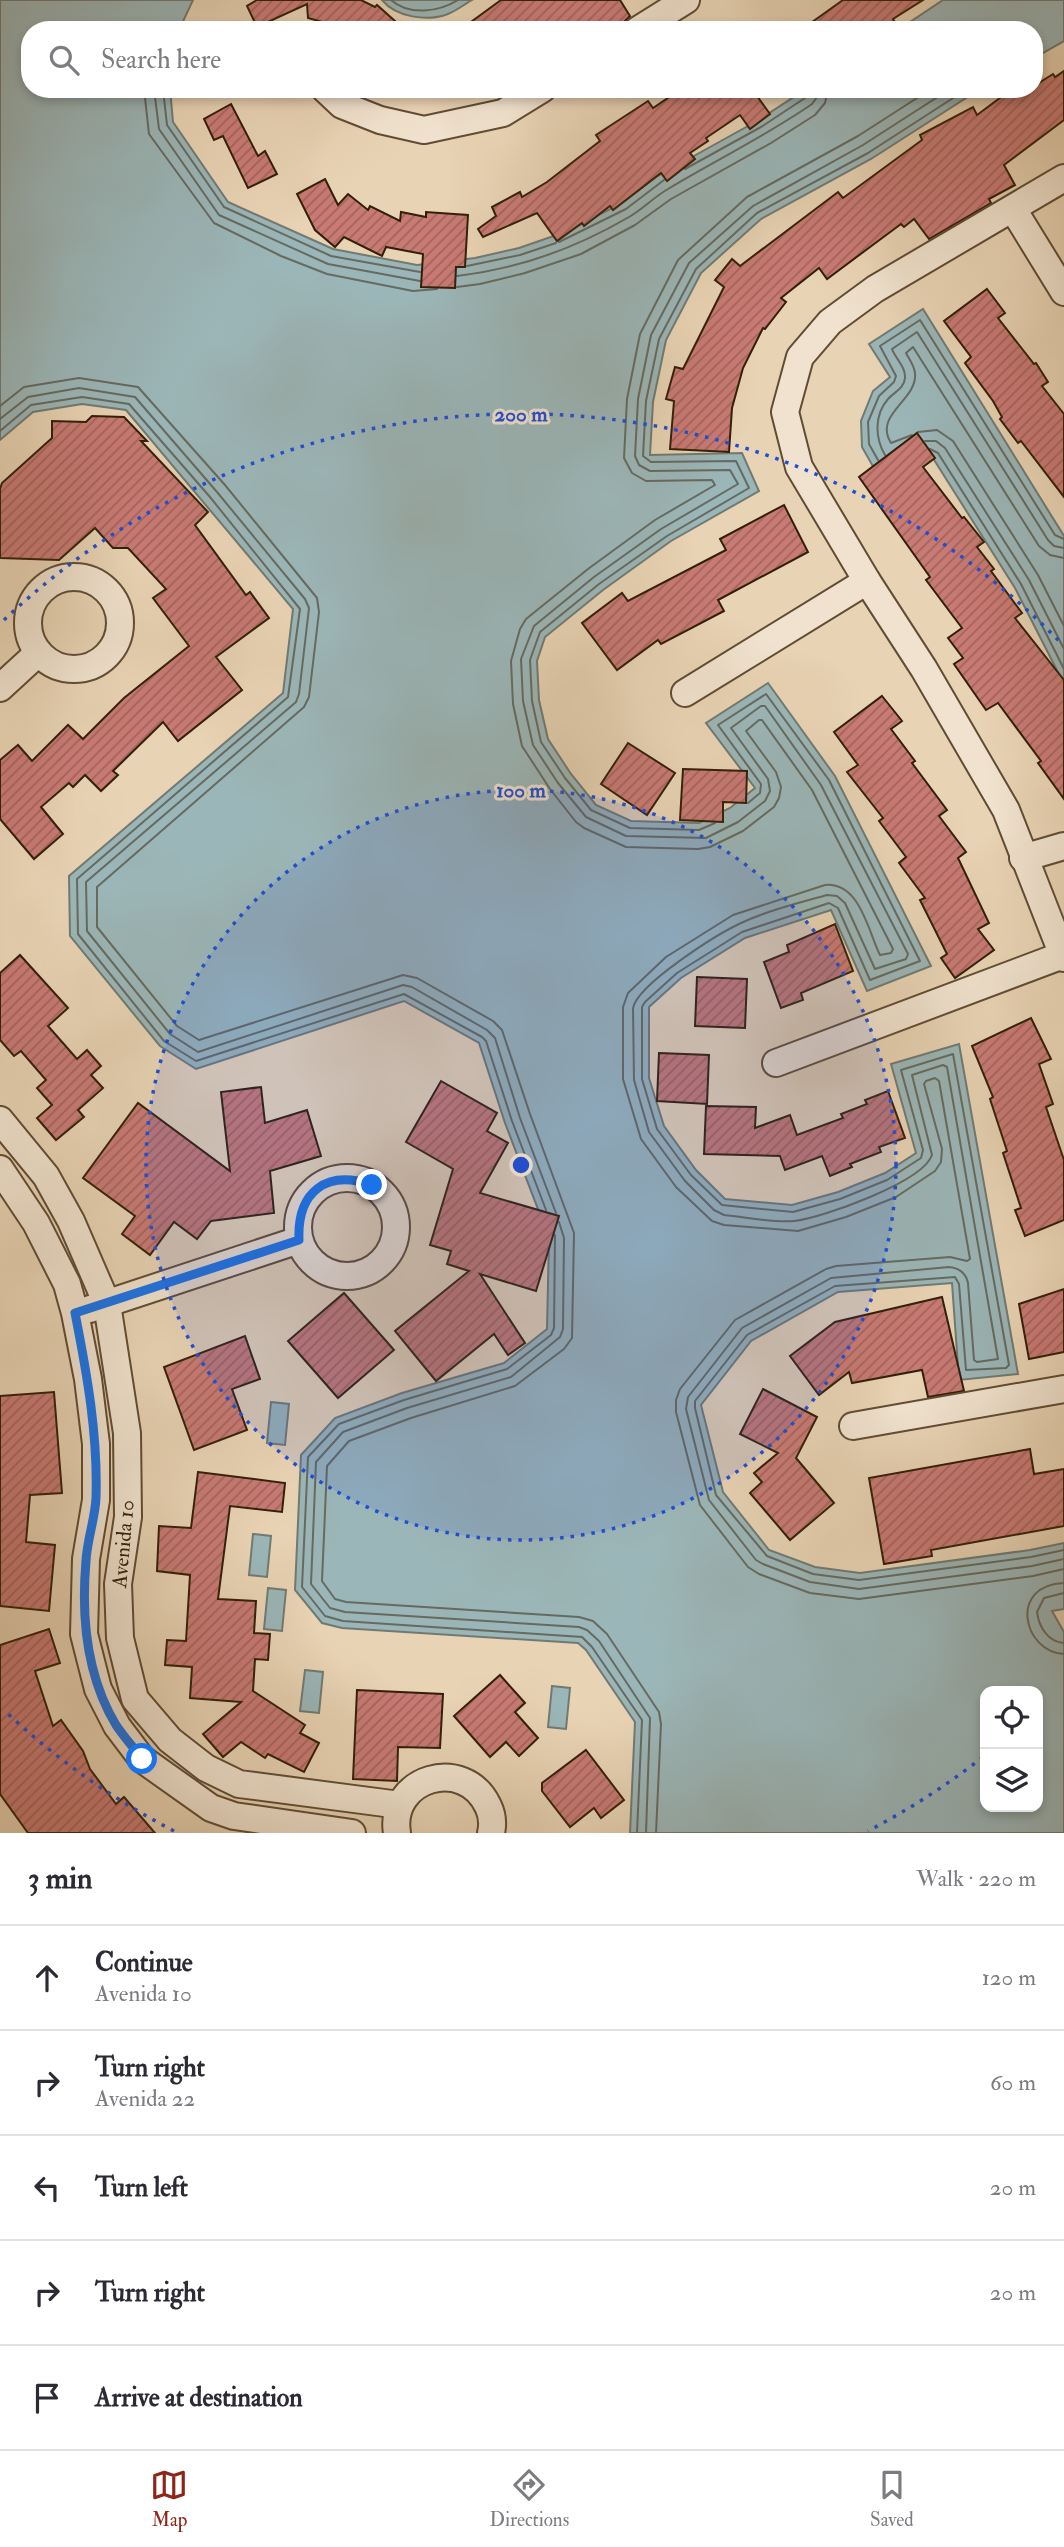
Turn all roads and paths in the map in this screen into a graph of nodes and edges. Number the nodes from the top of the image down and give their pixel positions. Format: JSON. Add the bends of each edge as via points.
{"nodes":[{"id":1,"x":686,"y":0,"type":"edge"},
{"id":2,"x":652,"y":21,"type":"edge"},
{"id":3,"x":335,"y":98,"type":"edge"},
{"id":4,"x":527,"y":98,"type":"edge"},
{"id":5,"x":1064,"y":178,"type":"edge"},
{"id":6,"x":1013,"y":209,"type":"junction"},
{"id":7,"x":1064,"y":292,"type":"edge"},
{"id":8,"x":867,"y":581,"type":"junction"},
{"id":9,"x":38,"y":653,"type":"dead end"},
{"id":10,"x":0,"y":688,"type":"edge"},
{"id":11,"x":685,"y":693,"type":"dead end"},
{"id":12,"x":1064,"y":846,"type":"edge"},
{"id":13,"x":1024,"y":858,"type":"junction"},
{"id":14,"x":1063,"y":957,"type":"edge"},
{"id":15,"x":776,"y":1063,"type":"dead end"},
{"id":16,"x":0,"y":1120,"type":"edge"},
{"id":17,"x":0,"y":1169,"type":"edge"},
{"id":18,"x":299,"y":1240,"type":"dead end"},
{"id":19,"x":107,"y":1304,"type":"junction"},
{"id":20,"x":75,"y":1313,"type":"junction"},
{"id":21,"x":1064,"y":1389,"type":"edge"},
{"id":22,"x":853,"y":1426,"type":"dead end"},
{"id":23,"x":400,"y":1805,"type":"junction"},
{"id":24,"x":352,"y":1833,"type":"edge"},
{"id":25,"x":397,"y":1833,"type":"edge"},
{"id":26,"x":491,"y":1833,"type":"edge"}],
"edges":[{"from":1,"to":2,"type":"street"},
{"from":3,"to":4,"type":"street","via":[[380,120],[424,130],[503,113]]},
{"from":5,"to":6,"type":"street"},
{"from":6,"to":7,"type":"street"},
{"from":6,"to":8,"type":"street","via":[[875,289],[830,321],[800,357],[785,412],[799,467]]},
{"from":8,"to":11,"type":"street"},
{"from":8,"to":13,"type":"street","via":[[1006,810]]},
{"from":9,"to":10,"type":"street"},
{"from":12,"to":13,"type":"street"},
{"from":13,"to":14,"type":"street"},
{"from":14,"to":15,"type":"street"},
{"from":16,"to":19,"type":"street","name":"Avenida 10","via":[[46,1175]]},
{"from":17,"to":20,"type":"street","name":"Avenida 10","via":[[36,1223],[67,1284]]},
{"from":18,"to":19,"type":"street"},
{"from":19,"to":20,"type":"street"},
{"from":19,"to":23,"type":"street","name":"Avenida 10","via":[[127,1433],[128,1517],[118,1584],[120,1638],[135,1699],[170,1740],[206,1768],[239,1784]]},
{"from":20,"to":24,"type":"street","name":"Avenida 10","via":[[96,1444],[85,1634],[98,1689],[117,1726],[142,1759],[211,1808],[234,1816]]},
{"from":21,"to":22,"type":"street"},
{"from":23,"to":25,"type":"street"},
{"from":23,"to":26,"type":"street","via":[[409,1791],[423,1782],[455,1778],[483,1796],[490,1810]]}]}
